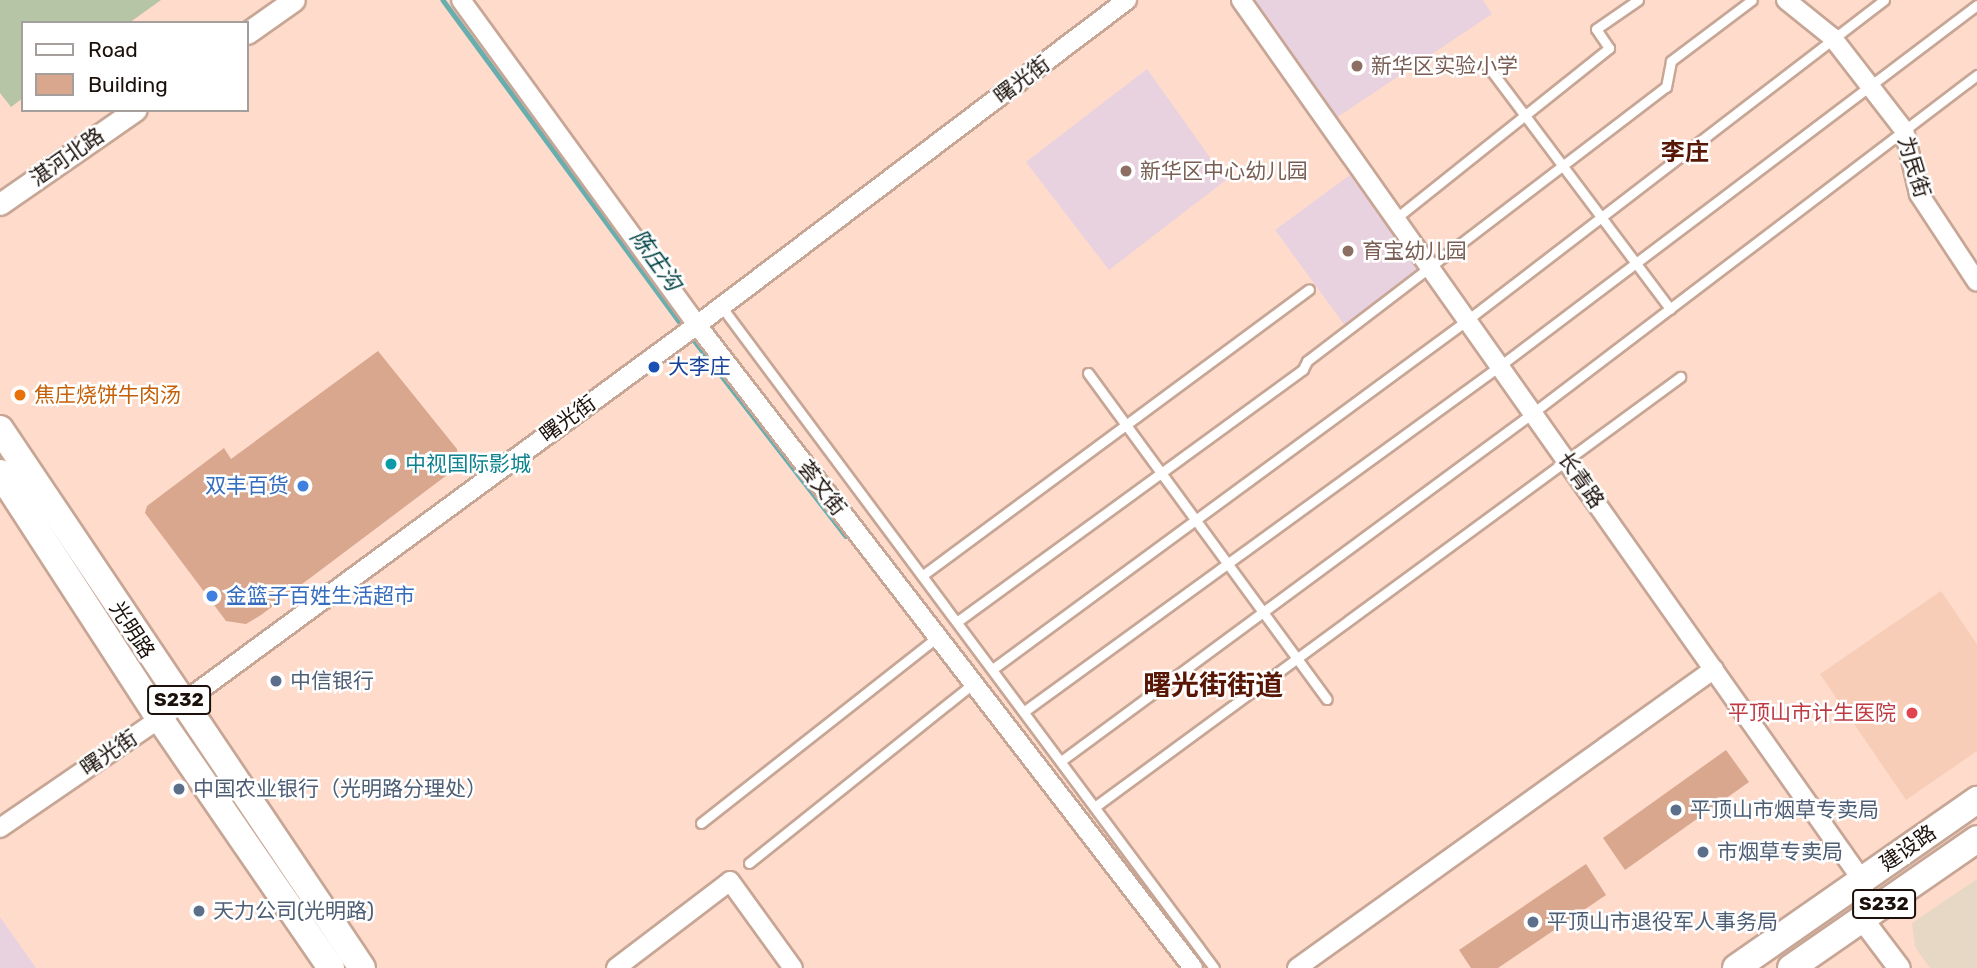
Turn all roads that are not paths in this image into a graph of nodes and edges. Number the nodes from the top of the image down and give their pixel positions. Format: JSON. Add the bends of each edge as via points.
{"nodes":[{"id":1,"x":294,"y":0,"type":"edge"},
{"id":2,"x":461,"y":0,"type":"edge"},
{"id":3,"x":1127,"y":0,"type":"edge"},
{"id":4,"x":1241,"y":0,"type":"edge"},
{"id":5,"x":1638,"y":0,"type":"edge"},
{"id":6,"x":1752,"y":0,"type":"edge"},
{"id":7,"x":1786,"y":0,"type":"edge"},
{"id":8,"x":1884,"y":0,"type":"edge"},
{"id":9,"x":1977,"y":5,"type":"edge"},
{"id":10,"x":248,"y":32,"type":"edge"},
{"id":11,"x":1832,"y":37,"type":"junction"},
{"id":12,"x":1487,"y":65,"type":"dead end"},
{"id":13,"x":1977,"y":75,"type":"edge"},
{"id":14,"x":1869,"y":85,"type":"junction"},
{"id":15,"x":132,"y":112,"type":"edge"},
{"id":16,"x":1525,"y":115,"type":"junction"},
{"id":17,"x":1904,"y":130,"type":"junction"},
{"id":18,"x":1562,"y":165,"type":"junction"},
{"id":19,"x":0,"y":204,"type":"edge"},
{"id":20,"x":1601,"y":217,"type":"junction"},
{"id":21,"x":1394,"y":220,"type":"junction"},
{"id":22,"x":1636,"y":264,"type":"junction"},
{"id":23,"x":1430,"y":271,"type":"junction"},
{"id":24,"x":1977,"y":282,"type":"edge"},
{"id":25,"x":1309,"y":289,"type":"dead end"},
{"id":26,"x":721,"y":306,"type":"junction"},
{"id":27,"x":1670,"y":309,"type":"junction"},
{"id":28,"x":1466,"y":321,"type":"junction"},
{"id":29,"x":689,"y":330,"type":"junction"},
{"id":30,"x":1501,"y":365,"type":"junction"},
{"id":31,"x":1088,"y":373,"type":"dead end"},
{"id":32,"x":1680,"y":377,"type":"dead end"},
{"id":33,"x":1534,"y":412,"type":"junction"},
{"id":34,"x":1126,"y":425,"type":"junction"},
{"id":35,"x":0,"y":429,"type":"edge"},
{"id":36,"x":1568,"y":462,"type":"junction"},
{"id":37,"x":1160,"y":472,"type":"junction"},
{"id":38,"x":0,"y":473,"type":"edge"},
{"id":39,"x":1196,"y":520,"type":"junction"},
{"id":40,"x":1228,"y":564,"type":"junction"},
{"id":41,"x":923,"y":575,"type":"junction"},
{"id":42,"x":1263,"y":612,"type":"junction"},
{"id":43,"x":958,"y":621,"type":"junction"},
{"id":44,"x":937,"y":637,"type":"junction"},
{"id":45,"x":1297,"y":659,"type":"junction"},
{"id":46,"x":994,"y":668,"type":"junction"},
{"id":47,"x":1714,"y":669,"type":"junction"},
{"id":48,"x":974,"y":683,"type":"junction"},
{"id":49,"x":1327,"y":699,"type":"dead end"},
{"id":50,"x":1026,"y":710,"type":"junction"},
{"id":51,"x":170,"y":711,"type":"junction"},
{"id":52,"x":1061,"y":761,"type":"junction"},
{"id":53,"x":1977,"y":800,"type":"edge"},
{"id":54,"x":1096,"y":806,"type":"junction"},
{"id":55,"x":701,"y":823,"type":"dead end"},
{"id":56,"x":0,"y":828,"type":"edge"},
{"id":57,"x":1977,"y":839,"type":"edge"},
{"id":58,"x":749,"y":863,"type":"dead end"},
{"id":59,"x":1862,"y":880,"type":"junction"},
{"id":60,"x":1862,"y":919,"type":"junction"},
{"id":61,"x":331,"y":968,"type":"edge"},
{"id":62,"x":362,"y":968,"type":"edge"},
{"id":63,"x":616,"y":968,"type":"edge"},
{"id":64,"x":793,"y":968,"type":"edge"},
{"id":65,"x":1194,"y":968,"type":"edge"},
{"id":66,"x":1214,"y":968,"type":"edge"},
{"id":67,"x":1297,"y":968,"type":"edge"},
{"id":68,"x":1736,"y":968,"type":"edge"},
{"id":69,"x":1791,"y":968,"type":"edge"},
{"id":70,"x":1899,"y":968,"type":"edge"}],
"edges":[{"from":1,"to":10,"type":"street"},
{"from":2,"to":29,"type":"street","name":"荟文街"},
{"from":3,"to":26,"type":"street","name":"曙光街"},
{"from":4,"to":21,"type":"street","name":"长青路"},
{"from":5,"to":16,"type":"lane","via":[[1596,29],[1609,48]]},
{"from":6,"to":18,"type":"lane","via":[[1671,61],[1666,87]]},
{"from":7,"to":11,"type":"street","name":"为民街"},
{"from":8,"to":11,"type":"lane"},
{"from":9,"to":14,"type":"lane"},
{"from":11,"to":14,"type":"street","name":"为民街"},
{"from":11,"to":20,"type":"lane"},
{"from":12,"to":16,"type":"lane"},
{"from":13,"to":17,"type":"lane"},
{"from":14,"to":17,"type":"street","name":"为民街"},
{"from":14,"to":22,"type":"lane"},
{"from":15,"to":19,"type":"street","name":"湛河北路"},
{"from":16,"to":18,"type":"lane"},
{"from":16,"to":21,"type":"lane"},
{"from":17,"to":24,"type":"street","name":"为民街","via":[[1919,194]]},
{"from":17,"to":27,"type":"lane"},
{"from":18,"to":20,"type":"lane"},
{"from":18,"to":23,"type":"lane"},
{"from":20,"to":22,"type":"lane"},
{"from":20,"to":28,"type":"lane"},
{"from":21,"to":23,"type":"street","name":"长青路"},
{"from":22,"to":27,"type":"lane"},
{"from":22,"to":30,"type":"lane"},
{"from":23,"to":28,"type":"street","name":"长青路"},
{"from":23,"to":37,"type":"lane"},
{"from":25,"to":34,"type":"lane"},
{"from":26,"to":29,"type":"street","name":"曙光街"},
{"from":26,"to":41,"type":"lane"},
{"from":27,"to":33,"type":"lane"},
{"from":28,"to":30,"type":"street","name":"长青路"},
{"from":28,"to":39,"type":"lane"},
{"from":29,"to":44,"type":"street","name":"荟文街"},
{"from":29,"to":51,"type":"street","name":"曙光街"},
{"from":30,"to":33,"type":"street","name":"长青路"},
{"from":30,"to":40,"type":"lane"},
{"from":31,"to":34,"type":"lane"},
{"from":32,"to":36,"type":"lane"},
{"from":33,"to":36,"type":"street","name":"长青路"},
{"from":33,"to":42,"type":"lane"},
{"from":34,"to":37,"type":"lane"},
{"from":34,"to":41,"type":"lane"},
{"from":35,"to":51,"type":"main road","name":"光明路","number":"S232"},
{"from":36,"to":45,"type":"lane"},
{"from":36,"to":47,"type":"street","name":"长青路"},
{"from":37,"to":39,"type":"lane"},
{"from":37,"to":43,"type":"lane"},
{"from":38,"to":51,"type":"main road","name":"光明路","number":"S232"},
{"from":39,"to":40,"type":"lane"},
{"from":39,"to":46,"type":"lane"},
{"from":40,"to":42,"type":"lane"},
{"from":40,"to":50,"type":"lane"},
{"from":41,"to":43,"type":"lane"},
{"from":42,"to":45,"type":"lane"},
{"from":42,"to":52,"type":"lane"},
{"from":43,"to":46,"type":"lane"},
{"from":44,"to":48,"type":"street","name":"荟文街"},
{"from":44,"to":55,"type":"lane"},
{"from":45,"to":49,"type":"lane"},
{"from":45,"to":54,"type":"lane"},
{"from":46,"to":50,"type":"lane"},
{"from":47,"to":59,"type":"street","name":"长青路"},
{"from":47,"to":67,"type":"street"},
{"from":48,"to":58,"type":"lane"},
{"from":48,"to":65,"type":"street","name":"荟文街"},
{"from":50,"to":52,"type":"lane"},
{"from":51,"to":56,"type":"street","name":"曙光街"},
{"from":51,"to":61,"type":"main road","name":"光明路","number":"S232"},
{"from":51,"to":62,"type":"main road","name":"光明路","number":"S232"},
{"from":52,"to":54,"type":"lane"},
{"from":53,"to":59,"type":"main road","name":"建设路","number":"S232"},
{"from":54,"to":66,"type":"lane"},
{"from":57,"to":60,"type":"main road","name":"建设路","number":"S232"},
{"from":59,"to":60,"type":"street"},
{"from":59,"to":68,"type":"main road","name":"建设路","number":"S232"},
{"from":60,"to":69,"type":"main road","name":"建设路","number":"S232"},
{"from":60,"to":70,"type":"street"},
{"from":63,"to":64,"type":"street","via":[[730,881]]}]}
